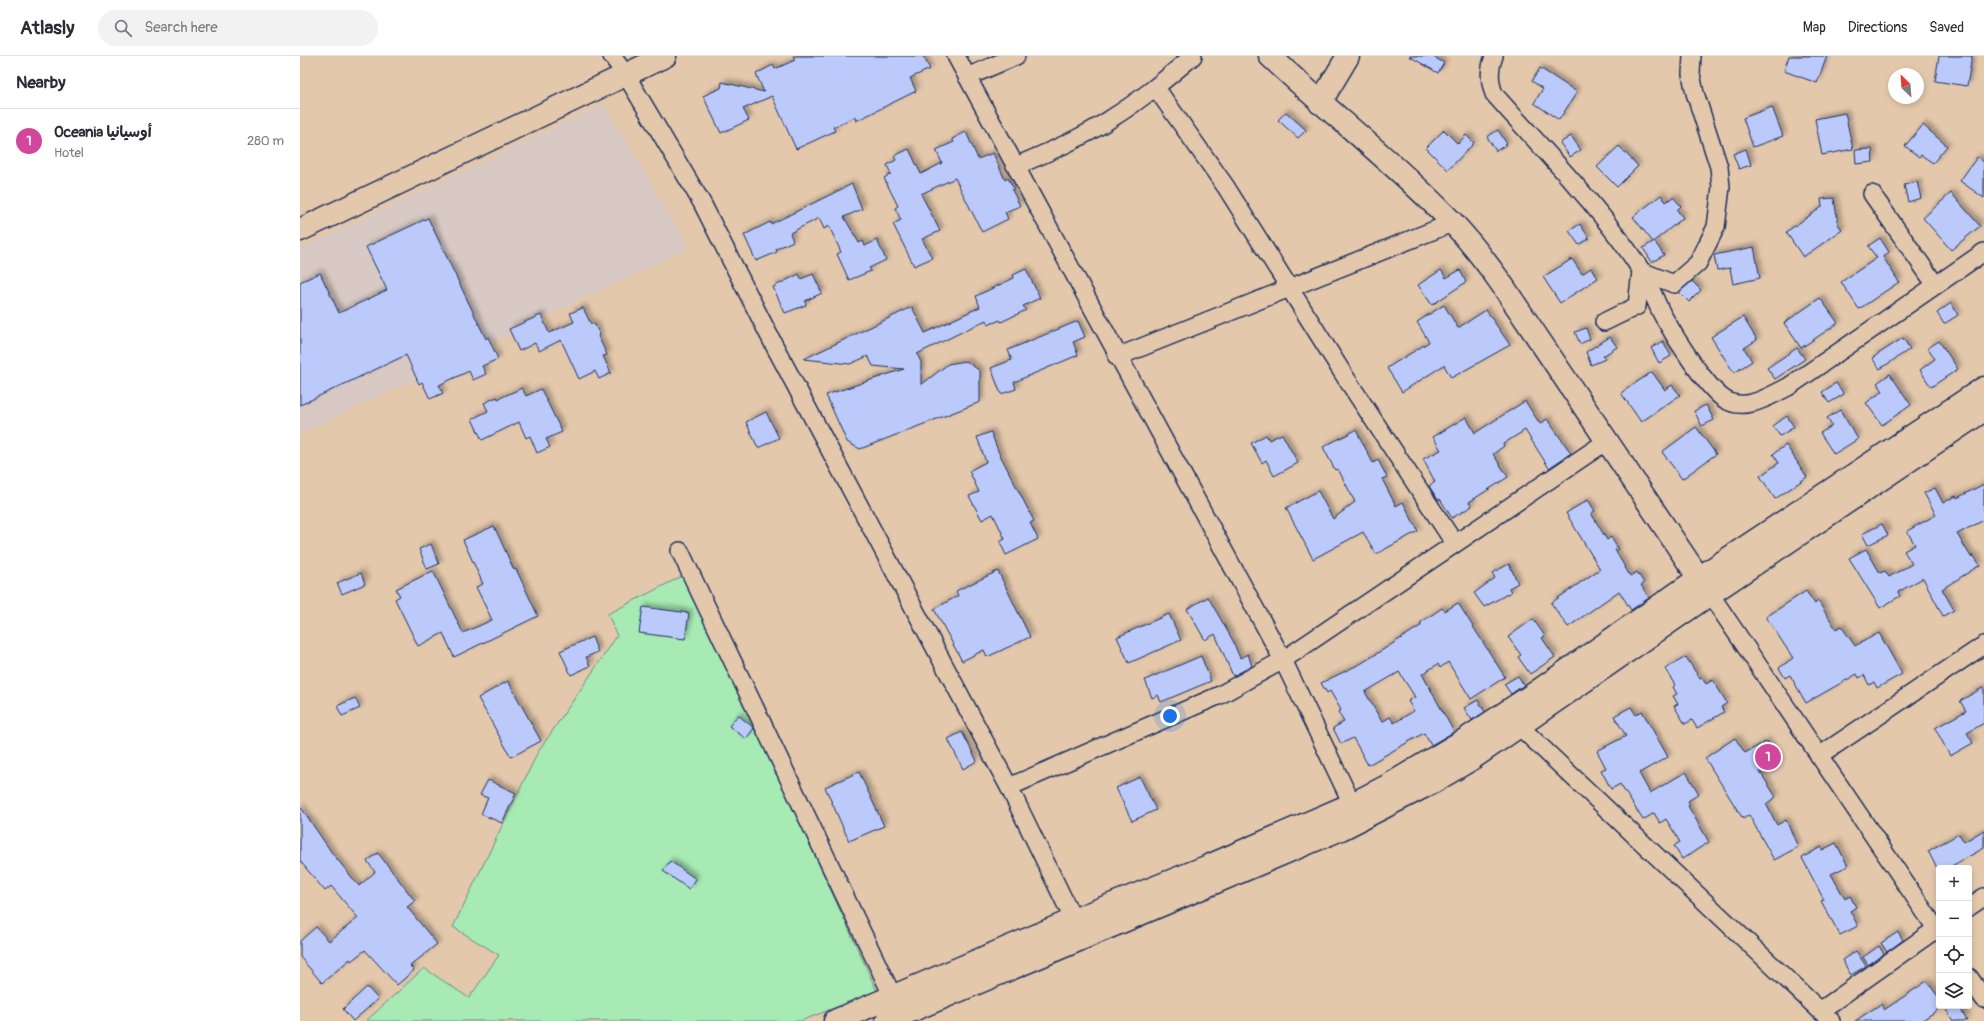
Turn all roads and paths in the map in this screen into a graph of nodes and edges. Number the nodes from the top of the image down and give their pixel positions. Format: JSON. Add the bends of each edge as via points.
{"nodes":[{"id":1,"x":612,"y":56,"type":"edge"},
{"id":2,"x":665,"y":56,"type":"edge"},
{"id":3,"x":956,"y":56,"type":"edge"},
{"id":4,"x":1016,"y":56,"type":"edge"},
{"id":5,"x":1193,"y":56,"type":"edge"},
{"id":6,"x":1270,"y":56,"type":"edge"},
{"id":7,"x":1348,"y":56,"type":"edge"},
{"id":8,"x":1494,"y":56,"type":"edge"},
{"id":9,"x":1692,"y":56,"type":"edge"},
{"id":10,"x":626,"y":75,"type":"junction"},
{"id":11,"x":967,"y":77,"type":"junction"},
{"id":12,"x":1156,"y":88,"type":"junction"},
{"id":13,"x":1320,"y":103,"type":"junction"},
{"id":14,"x":1016,"y":166,"type":"junction"},
{"id":15,"x":1872,"y":194,"type":"dead end"},
{"id":16,"x":1452,"y":223,"type":"junction"},
{"id":17,"x":300,"y":230,"type":"edge"},
{"id":18,"x":1984,"y":252,"type":"edge"},
{"id":19,"x":1642,"y":271,"type":"junction"},
{"id":20,"x":1935,"y":284,"type":"junction"},
{"id":21,"x":1290,"y":288,"type":"junction"},
{"id":22,"x":1604,"y":322,"type":"dead end"},
{"id":23,"x":1117,"y":356,"type":"junction"},
{"id":24,"x":1984,"y":388,"type":"edge"},
{"id":25,"x":1984,"y":410,"type":"edge"},
{"id":26,"x":1607,"y":441,"type":"junction"},
{"id":27,"x":1822,"y":508,"type":"junction"},
{"id":28,"x":1455,"y":544,"type":"junction"},
{"id":29,"x":680,"y":551,"type":"dead end"},
{"id":30,"x":1705,"y":586,"type":"junction"},
{"id":31,"x":1982,"y":650,"type":"edge"},
{"id":32,"x":1283,"y":660,"type":"junction"},
{"id":33,"x":1519,"y":726,"type":"junction"},
{"id":34,"x":1819,"y":756,"type":"junction"},
{"id":35,"x":1009,"y":787,"type":"junction"},
{"id":36,"x":1356,"y":812,"type":"junction"},
{"id":37,"x":1984,"y":897,"type":"edge"},
{"id":38,"x":1972,"y":905,"type":"edge"},
{"id":39,"x":1936,"y":927,"type":"edge"},
{"id":40,"x":1078,"y":929,"type":"junction"},
{"id":41,"x":1936,"y":932,"type":"edge"},
{"id":42,"x":1972,"y":981,"type":"edge"},
{"id":43,"x":893,"y":996,"type":"junction"},
{"id":44,"x":1984,"y":999,"type":"edge"},
{"id":45,"x":1826,"y":1016,"type":"edge"},
{"id":46,"x":835,"y":1021,"type":"edge"},
{"id":47,"x":887,"y":1021,"type":"edge"}],
"edges":[{"from":1,"to":10,"type":"street"},
{"from":2,"to":10,"type":"main road"},
{"from":3,"to":11,"type":"street"},
{"from":4,"to":11,"type":"street"},
{"from":5,"to":12,"type":"street"},
{"from":6,"to":13,"type":"main road"},
{"from":7,"to":13,"type":"main road"},
{"from":8,"to":19,"type":"street","via":[[1490,66],[1490,81],[1494,94],[1591,200]]},
{"from":9,"to":19,"type":"street","via":[[1691,74],[1695,93],[1719,167],[1721,187],[1716,227],[1698,263],[1674,284]]},
{"from":10,"to":17,"type":"main road"},
{"from":10,"to":35,"type":"street","via":[[702,203],[774,345]]},
{"from":11,"to":14,"type":"street"},
{"from":12,"to":14,"type":"street","via":[[1065,145]]},
{"from":12,"to":21,"type":"street","via":[[1226,187]]},
{"from":13,"to":16,"type":"main road","via":[[1418,188]]},
{"from":14,"to":23,"type":"street"},
{"from":15,"to":20,"type":"street"},
{"from":16,"to":21,"type":"street"},
{"from":16,"to":26,"type":"main road","via":[[1502,284]]},
{"from":18,"to":20,"type":"street"},
{"from":19,"to":20,"type":"street","via":[[1663,316],[1706,382],[1723,398],[1733,404],[1743,405],[1788,387]]},
{"from":19,"to":22,"type":"street","via":[[1636,306]]},
{"from":21,"to":23,"type":"street"},
{"from":21,"to":28,"type":"street"},
{"from":23,"to":32,"type":"street"},
{"from":24,"to":27,"type":"main road"},
{"from":25,"to":27,"type":"main road"},
{"from":26,"to":28,"type":"street"},
{"from":26,"to":30,"type":"main road"},
{"from":27,"to":30,"type":"main road"},
{"from":28,"to":32,"type":"street"},
{"from":29,"to":43,"type":"street"},
{"from":30,"to":33,"type":"main road"},
{"from":30,"to":34,"type":"street"},
{"from":30,"to":36,"type":"main road","via":[[1536,693]]},
{"from":31,"to":34,"type":"street"},
{"from":32,"to":35,"type":"street","via":[[1220,695]]},
{"from":32,"to":36,"type":"street"},
{"from":33,"to":36,"type":"main road","via":[[1433,782]]},
{"from":33,"to":45,"type":"street"},
{"from":34,"to":39,"type":"street"},
{"from":35,"to":40,"type":"street"},
{"from":36,"to":40,"type":"main road"},
{"from":37,"to":38,"type":"street"},
{"from":40,"to":43,"type":"main road"},
{"from":40,"to":47,"type":"main road"},
{"from":41,"to":45,"type":"street"},
{"from":42,"to":44,"type":"street"},
{"from":43,"to":46,"type":"main road"}]}
